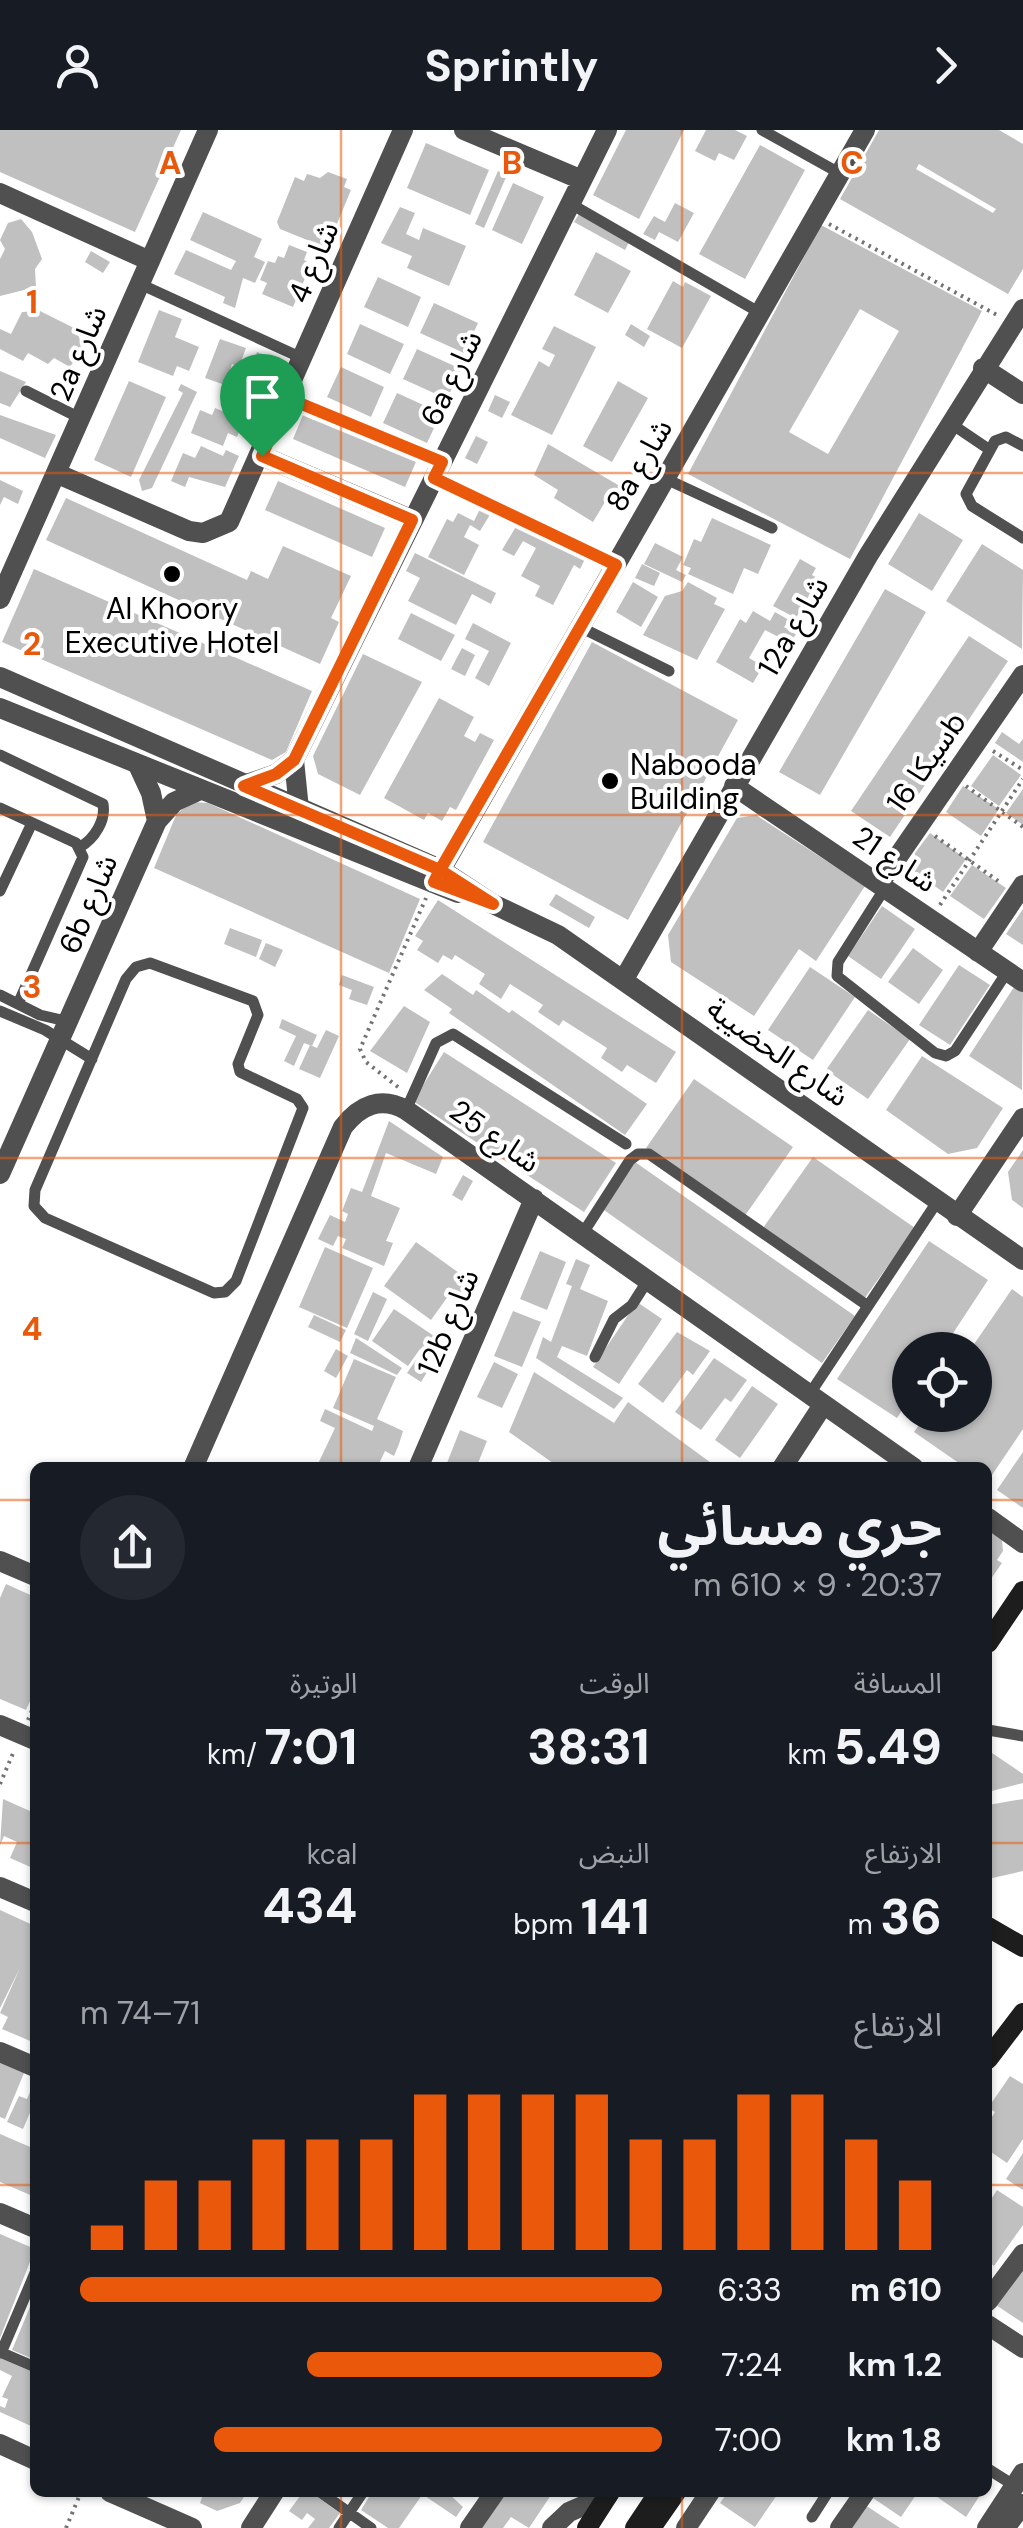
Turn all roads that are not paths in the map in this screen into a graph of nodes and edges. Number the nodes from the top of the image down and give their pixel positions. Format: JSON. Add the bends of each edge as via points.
{"nodes":[{"id":1,"x":208,"y":130,"type":"edge"},
{"id":2,"x":402,"y":130,"type":"edge"},
{"id":3,"x":464,"y":130,"type":"edge"},
{"id":4,"x":608,"y":130,"type":"edge"},
{"id":5,"x":762,"y":130,"type":"edge"},
{"id":6,"x":865,"y":130,"type":"edge"},
{"id":7,"x":840,"y":174,"type":"junction"},
{"id":8,"x":582,"y":180,"type":"junction"},
{"id":9,"x":0,"y":193,"type":"edge"},
{"id":10,"x":571,"y":204,"type":"junction"},
{"id":11,"x":150,"y":262,"type":"junction"},
{"id":12,"x":140,"y":284,"type":"junction"},
{"id":13,"x":762,"y":314,"type":"junction"},
{"id":14,"x":1018,"y":316,"type":"edge"},
{"id":15,"x":304,"y":359,"type":"junction"},
{"id":16,"x":983,"y":368,"type":"junction"},
{"id":17,"x":26,"y":391,"type":"dead end"},
{"id":18,"x":1023,"y":394,"type":"edge"},
{"id":19,"x":82,"y":419,"type":"junction"},
{"id":20,"x":950,"y":423,"type":"junction"},
{"id":21,"x":1023,"y":446,"type":"edge"},
{"id":22,"x":990,"y":450,"type":"junction"},
{"id":23,"x":262,"y":456,"type":"junction"},
{"id":24,"x":58,"y":474,"type":"junction"},
{"id":25,"x":666,"y":479,"type":"junction"},
{"id":26,"x":412,"y":520,"type":"junction"},
{"id":27,"x":772,"y":528,"type":"dead end"},
{"id":28,"x":1023,"y":538,"type":"edge"},
{"id":29,"x":1,"y":595,"type":"edge"},
{"id":30,"x":578,"y":626,"type":"junction"},
{"id":31,"x":669,"y":670,"type":"dead end"},
{"id":32,"x":1023,"y":674,"type":"edge"},
{"id":33,"x":2,"y":676,"type":"edge"},
{"id":34,"x":0,"y":708,"type":"edge"},
{"id":35,"x":0,"y":755,"type":"edge"},
{"id":36,"x":294,"y":760,"type":"junction"},
{"id":37,"x":139,"y":768,"type":"junction"},
{"id":38,"x":244,"y":786,"type":"junction"},
{"id":39,"x":734,"y":786,"type":"junction"},
{"id":40,"x":198,"y":792,"type":"junction"},
{"id":41,"x":0,"y":808,"type":"edge"},
{"id":42,"x":299,"y":809,"type":"junction"},
{"id":43,"x":156,"y":821,"type":"junction"},
{"id":44,"x":32,"y":823,"type":"junction"},
{"id":45,"x":80,"y":847,"type":"junction"},
{"id":46,"x":437,"y":876,"type":"junction"},
{"id":47,"x":882,"y":886,"type":"junction"},
{"id":48,"x":1020,"y":890,"type":"edge"},
{"id":49,"x":0,"y":891,"type":"edge"},
{"id":50,"x":978,"y":952,"type":"junction"},
{"id":51,"x":1015,"y":977,"type":"edge"},
{"id":52,"x":624,"y":979,"type":"junction"},
{"id":53,"x":0,"y":995,"type":"edge"},
{"id":54,"x":18,"y":1004,"type":"junction"},
{"id":55,"x":0,"y":1011,"type":"edge"},
{"id":56,"x":70,"y":1022,"type":"junction"},
{"id":57,"x":60,"y":1044,"type":"junction"},
{"id":58,"x":92,"y":1059,"type":"junction"},
{"id":59,"x":406,"y":1110,"type":"junction"},
{"id":60,"x":1023,"y":1118,"type":"edge"},
{"id":61,"x":626,"y":1144,"type":"dead end"},
{"id":62,"x":0,"y":1174,"type":"edge"},
{"id":63,"x":534,"y":1200,"type":"junction"},
{"id":64,"x":937,"y":1202,"type":"junction"},
{"id":65,"x":956,"y":1216,"type":"junction"},
{"id":66,"x":583,"y":1233,"type":"junction"},
{"id":67,"x":1023,"y":1260,"type":"edge"},
{"id":68,"x":648,"y":1280,"type":"junction"},
{"id":69,"x":868,"y":1306,"type":"junction"},
{"id":70,"x":595,"y":1356,"type":"dead end"},
{"id":71,"x":816,"y":1400,"type":"junction"},
{"id":72,"x":196,"y":1462,"type":"edge"},
{"id":73,"x":421,"y":1462,"type":"edge"},
{"id":74,"x":785,"y":1462,"type":"edge"},
{"id":75,"x":905,"y":1462,"type":"edge"},
{"id":76,"x":992,"y":1521,"type":"edge"},
{"id":77,"x":1023,"y":1543,"type":"edge"},
{"id":78,"x":0,"y":1561,"type":"edge"},
{"id":79,"x":30,"y":1574,"type":"edge"},
{"id":80,"x":1023,"y":1591,"type":"edge"},
{"id":81,"x":992,"y":1637,"type":"edge"},
{"id":82,"x":0,"y":1725,"type":"edge"},
{"id":83,"x":992,"y":1731,"type":"edge"},
{"id":84,"x":1023,"y":1736,"type":"edge"},
{"id":85,"x":30,"y":1738,"type":"edge"},
{"id":86,"x":0,"y":1888,"type":"edge"},
{"id":87,"x":30,"y":1900,"type":"edge"},
{"id":88,"x":992,"y":1929,"type":"edge"},
{"id":89,"x":1023,"y":1947,"type":"edge"},
{"id":90,"x":1023,"y":2013,"type":"edge"},
{"id":91,"x":0,"y":2052,"type":"edge"},
{"id":92,"x":992,"y":2055,"type":"edge"},
{"id":93,"x":30,"y":2065,"type":"edge"},
{"id":94,"x":0,"y":2213,"type":"edge"},
{"id":95,"x":30,"y":2226,"type":"edge"},
{"id":96,"x":1023,"y":2254,"type":"edge"},
{"id":97,"x":30,"y":2285,"type":"edge"},
{"id":98,"x":992,"y":2296,"type":"edge"},
{"id":99,"x":992,"y":2328,"type":"edge"},
{"id":100,"x":1023,"y":2348,"type":"edge"},
{"id":101,"x":1,"y":2352,"type":"edge"},
{"id":102,"x":30,"y":2365,"type":"edge"},
{"id":103,"x":0,"y":2444,"type":"edge"},
{"id":104,"x":30,"y":2458,"type":"edge"},
{"id":105,"x":992,"y":2470,"type":"edge"},
{"id":106,"x":1020,"y":2488,"type":"edge"},
{"id":107,"x":121,"y":2497,"type":"edge"},
{"id":108,"x":271,"y":2497,"type":"edge"},
{"id":109,"x":327,"y":2497,"type":"edge"},
{"id":110,"x":361,"y":2497,"type":"edge"},
{"id":111,"x":492,"y":2497,"type":"edge"},
{"id":112,"x":602,"y":2497,"type":"edge"},
{"id":113,"x":607,"y":2497,"type":"edge"},
{"id":114,"x":656,"y":2497,"type":"edge"},
{"id":115,"x":673,"y":2497,"type":"edge"},
{"id":116,"x":707,"y":2497,"type":"edge"},
{"id":117,"x":825,"y":2497,"type":"edge"},
{"id":118,"x":861,"y":2497,"type":"edge"},
{"id":119,"x":350,"y":2513,"type":"junction"},
{"id":120,"x":812,"y":2517,"type":"dead end"},
{"id":121,"x":192,"y":2528,"type":"edge"},
{"id":122,"x":251,"y":2528,"type":"edge"},
{"id":123,"x":339,"y":2528,"type":"edge"},
{"id":124,"x":371,"y":2528,"type":"edge"},
{"id":125,"x":470,"y":2528,"type":"edge"},
{"id":126,"x":552,"y":2528,"type":"edge"},
{"id":127,"x":587,"y":2528,"type":"edge"},
{"id":128,"x":635,"y":2528,"type":"edge"},
{"id":129,"x":651,"y":2528,"type":"edge"},
{"id":130,"x":686,"y":2528,"type":"edge"},
{"id":131,"x":840,"y":2528,"type":"edge"},
{"id":132,"x":987,"y":2528,"type":"edge"},
{"id":133,"x":1005,"y":2528,"type":"edge"}],
"edges":[{"from":1,"to":11,"type":"street","name":"2a شارع"},
{"from":2,"to":15,"type":"street","name":"شارع 4"},
{"from":3,"to":8,"type":"street"},
{"from":4,"to":8,"type":"street","name":"6a شارع"},
{"from":5,"to":7,"type":"lane"},
{"from":6,"to":7,"type":"street","name":"8a شارع"},
{"from":7,"to":13,"type":"street","name":"8a شارع"},
{"from":8,"to":10,"type":"street","name":"6a شارع"},
{"from":9,"to":11,"type":"street"},
{"from":10,"to":13,"type":"lane"},
{"from":10,"to":26,"type":"street","name":"6a شارع"},
{"from":11,"to":12,"type":"street","name":"2a شارع"},
{"from":12,"to":15,"type":"lane"},
{"from":12,"to":19,"type":"street","name":"2a شارع"},
{"from":13,"to":25,"type":"street","name":"8a شارع"},
{"from":14,"to":16,"type":"street","name":"12a شارع"},
{"from":15,"to":23,"type":"street","name":"شارع 4"},
{"from":16,"to":18,"type":"street"},
{"from":16,"to":20,"type":"street","name":"12a شارع"},
{"from":17,"to":19,"type":"lane"},
{"from":19,"to":24,"type":"street","name":"2a شارع"},
{"from":20,"to":22,"type":"lane"},
{"from":20,"to":39,"type":"street","name":"12a شارع"},
{"from":21,"to":22,"type":"lane","via":[[1006,437]]},
{"from":22,"to":28,"type":"lane","via":[[967,487],[968,500]]},
{"from":23,"to":24,"type":"street","name":"شارع 4","via":[[229,522],[203,533]]},
{"from":23,"to":26,"type":"street"},
{"from":24,"to":29,"type":"street","name":"2a شارع"},
{"from":25,"to":27,"type":"lane"},
{"from":25,"to":30,"type":"street","name":"8a شارع"},
{"from":26,"to":36,"type":"street","name":"6a شارع"},
{"from":30,"to":31,"type":"lane"},
{"from":30,"to":46,"type":"street","name":"8a شارع"},
{"from":32,"to":47,"type":"street","name":"سيكا 16b"},
{"from":33,"to":38,"type":"street","name":"شارع الحضيبة"},
{"from":34,"to":37,"type":"street","name":"شارع الحضيبة"},
{"from":35,"to":45,"type":"lane","via":[[100,801],[104,812],[95,835]]},
{"from":36,"to":38,"type":"street"},
{"from":36,"to":42,"type":"street"},
{"from":37,"to":40,"type":"street","name":"شارع الحضيبة"},
{"from":37,"to":43,"type":"street"},
{"from":38,"to":42,"type":"street","name":"شارع الحضيبة"},
{"from":39,"to":47,"type":"street","name":"شارع 21"},
{"from":39,"to":52,"type":"street","name":"12a شارع"},
{"from":40,"to":43,"type":"street","via":[[174,802]]},
{"from":40,"to":46,"type":"street","name":"شارع الحضيبة"},
{"from":41,"to":44,"type":"lane"},
{"from":42,"to":46,"type":"street","name":"شارع الحضيبة"},
{"from":43,"to":56,"type":"street","name":"6b شارع"},
{"from":44,"to":45,"type":"lane"},
{"from":44,"to":49,"type":"lane"},
{"from":45,"to":54,"type":"lane","via":[[82,862]]},
{"from":46,"to":52,"type":"street","name":"شارع الحضيبة","via":[[558,934]]},
{"from":47,"to":50,"type":"street","name":"شارع 21"},
{"from":47,"to":51,"type":"lane","via":[[836,976],[935,1053],[955,1051]]},
{"from":48,"to":50,"type":"street"},
{"from":50,"to":51,"type":"street","name":"شارع 21"},
{"from":52,"to":64,"type":"street","name":"شارع الحضيبة"},
{"from":53,"to":54,"type":"lane"},
{"from":54,"to":56,"type":"lane"},
{"from":55,"to":57,"type":"lane","via":[[45,1030]]},
{"from":56,"to":57,"type":"street","name":"6b شارع"},
{"from":57,"to":58,"type":"lane"},
{"from":57,"to":62,"type":"street","name":"6b شارع"},
{"from":58,"to":58,"type":"lane","via":[[35,1190],[38,1213],[214,1293],[230,1290],[303,1113],[297,1099],[240,1072],[256,1004],[158,964],[143,964],[126,979]]},
{"from":59,"to":61,"type":"lane","via":[[436,1044],[453,1034]]},
{"from":59,"to":63,"type":"street","name":"شارع 25"},
{"from":59,"to":72,"type":"street","name":"شارع 25","via":[[381,1102],[343,1126]]},
{"from":60,"to":65,"type":"street"},
{"from":63,"to":66,"type":"street","name":"شارع 25"},
{"from":63,"to":73,"type":"street","name":"12b شارع"},
{"from":64,"to":65,"type":"street","name":"شارع الحضيبة"},
{"from":64,"to":69,"type":"lane"},
{"from":65,"to":67,"type":"street","name":"شارع الحضيبة"},
{"from":66,"to":68,"type":"street","name":"شارع 25"},
{"from":66,"to":69,"type":"lane","via":[[634,1156],[649,1154]]},
{"from":68,"to":70,"type":"lane","via":[[614,1320]]},
{"from":68,"to":71,"type":"street","name":"شارع 25"},
{"from":69,"to":71,"type":"lane"},
{"from":71,"to":74,"type":"street"},
{"from":71,"to":75,"type":"street","name":"شارع 25"},
{"from":76,"to":77,"type":"street"},
{"from":78,"to":79,"type":"street"},
{"from":80,"to":81,"type":"main road"},
{"from":82,"to":85,"type":"street"},
{"from":83,"to":84,"type":"lane"},
{"from":86,"to":87,"type":"street"},
{"from":88,"to":89,"type":"main road"},
{"from":90,"to":92,"type":"main road"},
{"from":91,"to":93,"type":"street"},
{"from":94,"to":95,"type":"street"},
{"from":96,"to":98,"type":"street"},
{"from":97,"to":101,"type":"lane"},
{"from":99,"to":100,"type":"street"},
{"from":101,"to":102,"type":"lane"},
{"from":103,"to":104,"type":"street"},
{"from":105,"to":106,"type":"lane"},
{"from":106,"to":132,"type":"street"},
{"from":106,"to":133,"type":"street"},
{"from":107,"to":121,"type":"street"},
{"from":108,"to":122,"type":"street"},
{"from":109,"to":119,"type":"lane"},
{"from":110,"to":119,"type":"lane"},
{"from":111,"to":125,"type":"street"},
{"from":112,"to":126,"type":"street"},
{"from":113,"to":127,"type":"main road"},
{"from":114,"to":128,"type":"main road"},
{"from":115,"to":129,"type":"main road"},
{"from":116,"to":130,"type":"street"},
{"from":117,"to":120,"type":"lane"},
{"from":118,"to":131,"type":"street"},
{"from":119,"to":123,"type":"lane"},
{"from":119,"to":124,"type":"lane"}]}
